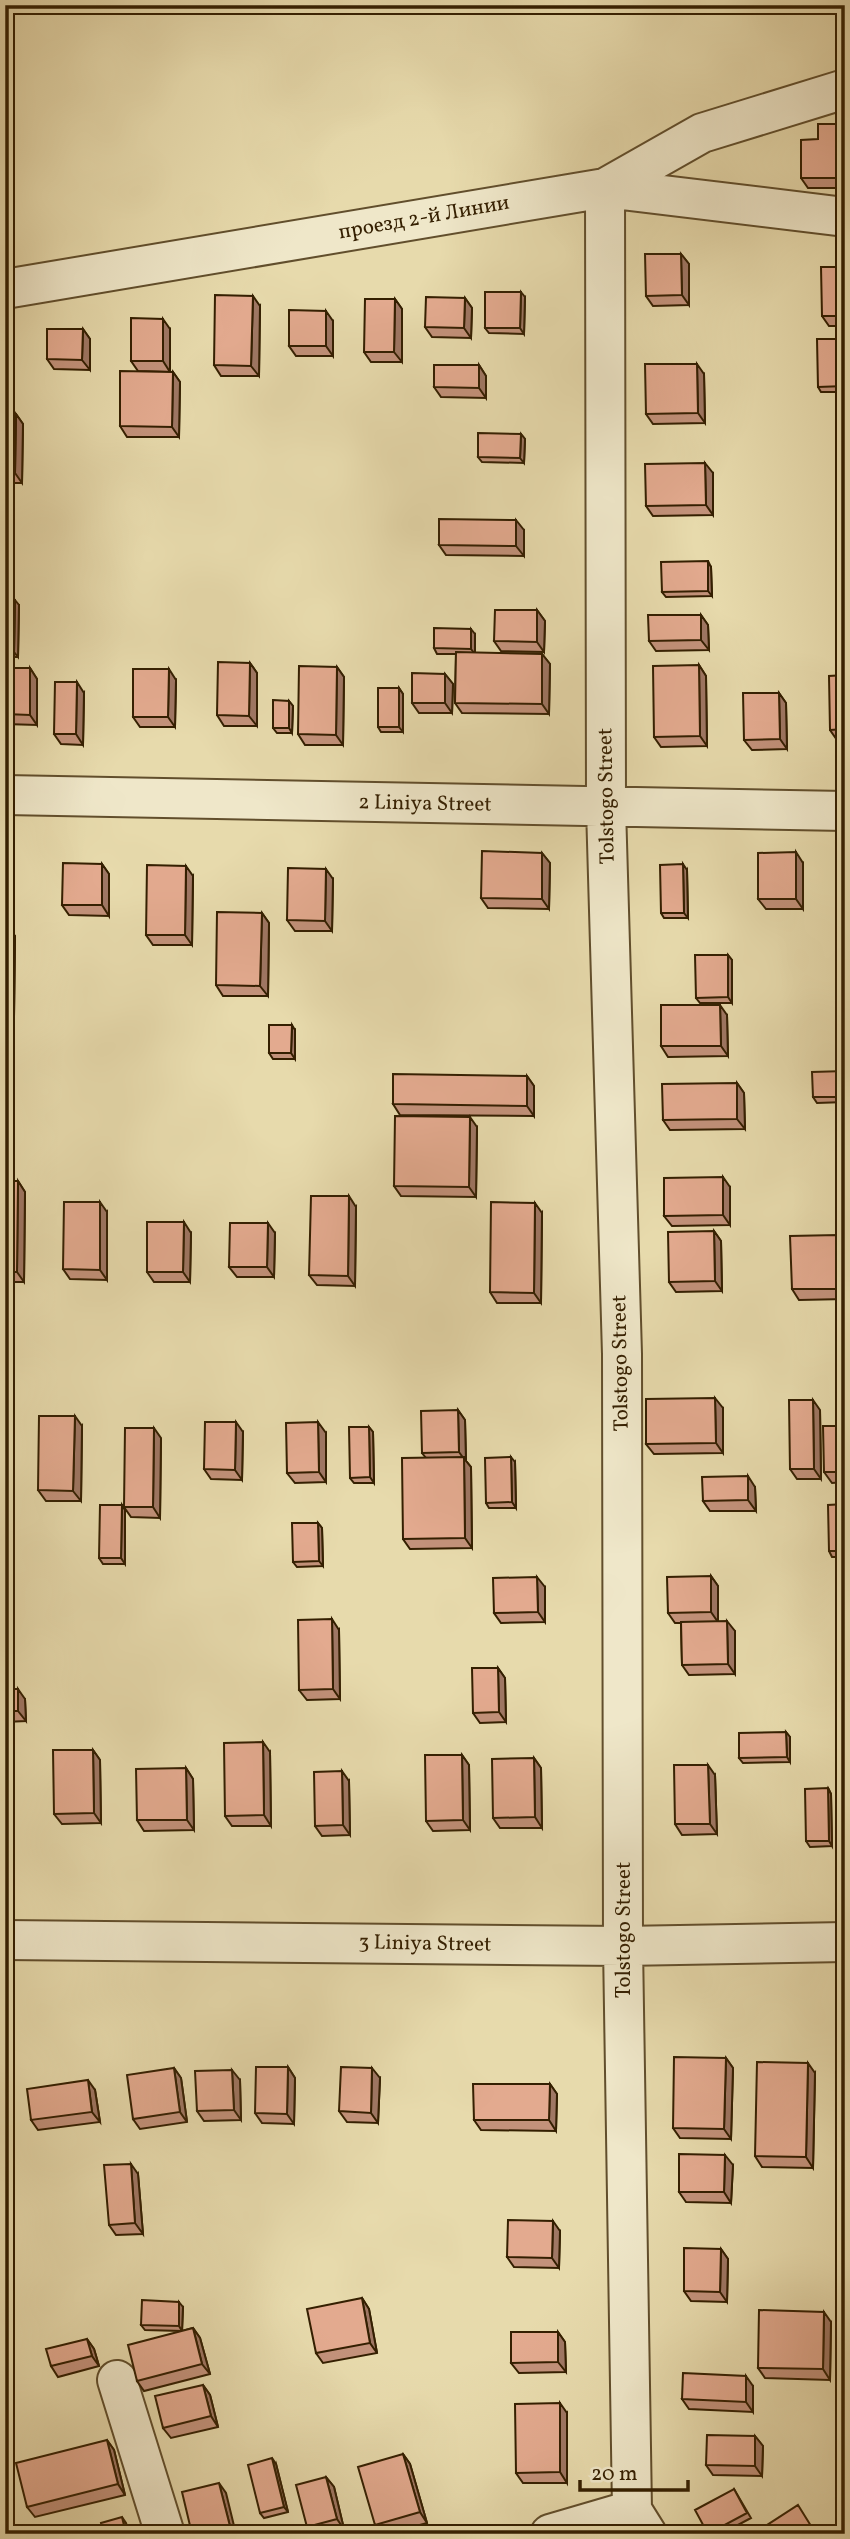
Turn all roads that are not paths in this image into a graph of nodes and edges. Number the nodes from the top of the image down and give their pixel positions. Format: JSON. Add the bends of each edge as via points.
{"nodes":[{"id":1,"x":845,"y":89,"type":"edge"},
{"id":2,"x":605,"y":188,"type":"junction"},
{"id":3,"x":845,"y":217,"type":"edge"},
{"id":4,"x":5,"y":289,"type":"edge"},
{"id":5,"x":5,"y":795,"type":"edge"},
{"id":6,"x":606,"y":808,"type":"junction"},
{"id":7,"x":845,"y":811,"type":"edge"},
{"id":8,"x":5,"y":1940,"type":"edge"},
{"id":9,"x":845,"y":1942,"type":"edge"},
{"id":10,"x":623,"y":1946,"type":"junction"},
{"id":11,"x":117,"y":2380,"type":"dead end"},
{"id":12,"x":640,"y":2522,"type":"edge"},
{"id":13,"x":165,"y":2534,"type":"edge"},
{"id":14,"x":550,"y":2534,"type":"edge"}],
"edges":[{"from":1,"to":2,"type":"street","via":[[702,133]]},
{"from":2,"to":3,"type":"street","name":"проезд 2-й Линии"},
{"from":2,"to":4,"type":"street","name":"проезд 2-й Линии"},
{"from":2,"to":6,"type":"street","name":"Tolstogo Street"},
{"from":5,"to":6,"type":"street","name":"2 Liniya Street"},
{"from":6,"to":7,"type":"street","name":"2 Liniya Street"},
{"from":6,"to":10,"type":"street","name":"Tolstogo Street","via":[[622,1354]]},
{"from":8,"to":10,"type":"street","name":"3 Liniya Street"},
{"from":9,"to":10,"type":"street","name":"3 Liniya Street"},
{"from":10,"to":12,"type":"street","name":"Tolstogo Street"},
{"from":11,"to":13,"type":"street"},
{"from":12,"to":14,"type":"street"}]}
